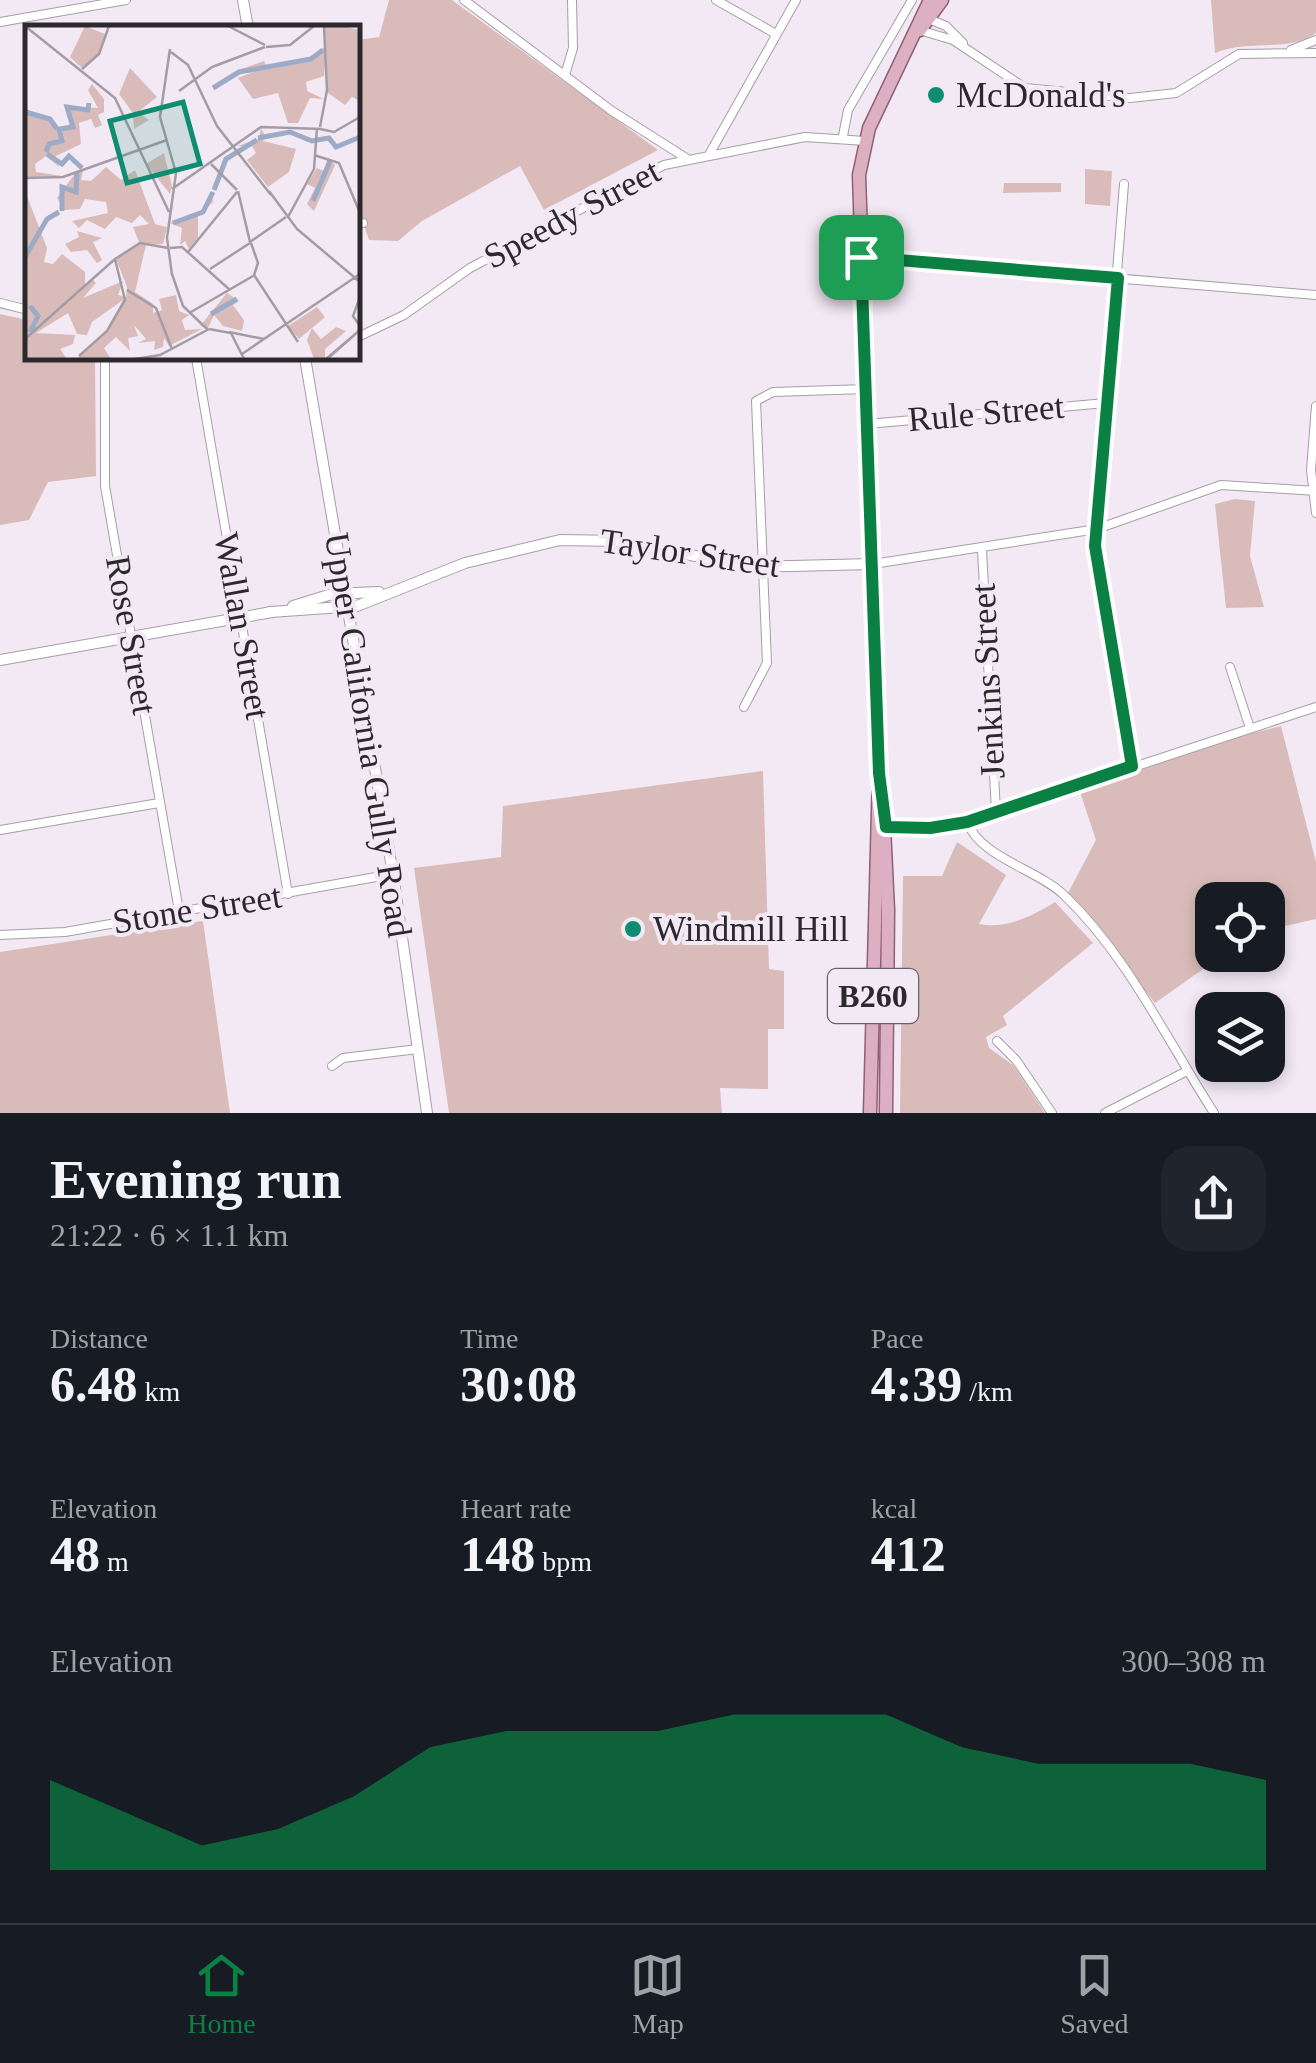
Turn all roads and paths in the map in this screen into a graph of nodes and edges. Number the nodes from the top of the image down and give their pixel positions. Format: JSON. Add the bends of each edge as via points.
{"nodes":[{"id":1,"x":121,"y":0,"type":"edge"},
{"id":2,"x":243,"y":0,"type":"edge"},
{"id":3,"x":464,"y":0,"type":"edge"},
{"id":4,"x":572,"y":0,"type":"edge"},
{"id":5,"x":716,"y":0,"type":"edge"},
{"id":6,"x":796,"y":0,"type":"edge"},
{"id":7,"x":912,"y":0,"type":"edge"},
{"id":8,"x":930,"y":0,"type":"edge"},
{"id":9,"x":942,"y":0,"type":"edge"},
{"id":10,"x":55,"y":13,"type":"junction"},
{"id":11,"x":0,"y":22,"type":"edge"},
{"id":12,"x":924,"y":22,"type":"junction"},
{"id":13,"x":57,"y":25,"type":"edge"},
{"id":14,"x":247,"y":25,"type":"edge"},
{"id":15,"x":776,"y":34,"type":"junction"},
{"id":16,"x":1316,"y":40,"type":"edge"},
{"id":17,"x":970,"y":49,"type":"junction"},
{"id":18,"x":1281,"y":52,"type":"junction"},
{"id":19,"x":1316,"y":53,"type":"edge"},
{"id":20,"x":565,"y":76,"type":"junction"},
{"id":21,"x":842,"y":136,"type":"junction"},
{"id":22,"x":865,"y":141,"type":"junction"},
{"id":23,"x":710,"y":153,"type":"junction"},
{"id":24,"x":686,"y":158,"type":"junction"},
{"id":25,"x":1124,"y":184,"type":"dead end"},
{"id":26,"x":861,"y":257,"type":"junction"},
{"id":27,"x":1118,"y":278,"type":"junction"},
{"id":28,"x":1316,"y":295,"type":"edge"},
{"id":29,"x":0,"y":304,"type":"edge"},
{"id":30,"x":25,"y":309,"type":"edge"},
{"id":31,"x":360,"y":336,"type":"edge"},
{"id":32,"x":105,"y":360,"type":"edge"},
{"id":33,"x":196,"y":360,"type":"edge"},
{"id":34,"x":306,"y":360,"type":"edge"},
{"id":35,"x":866,"y":389,"type":"junction"},
{"id":36,"x":1106,"y":403,"type":"junction"},
{"id":37,"x":1316,"y":406,"type":"edge"},
{"id":38,"x":867,"y":424,"type":"junction"},
{"id":39,"x":1314,"y":491,"type":"edge"},
{"id":40,"x":1316,"y":514,"type":"edge"},
{"id":41,"x":1097,"y":529,"type":"junction"},
{"id":42,"x":982,"y":550,"type":"junction"},
{"id":43,"x":873,"y":564,"type":"junction"},
{"id":44,"x":763,"y":568,"type":"junction"},
{"id":45,"x":395,"y":588,"type":"junction"},
{"id":46,"x":345,"y":594,"type":"junction"},
{"id":47,"x":347,"y":608,"type":"junction"},
{"id":48,"x":270,"y":612,"type":"junction"},
{"id":49,"x":240,"y":618,"type":"junction"},
{"id":50,"x":132,"y":638,"type":"junction"},
{"id":51,"x":0,"y":660,"type":"edge"},
{"id":52,"x":1230,"y":667,"type":"dead end"},
{"id":53,"x":744,"y":707,"type":"dead end"},
{"id":54,"x":1316,"y":708,"type":"edge"},
{"id":55,"x":1250,"y":728,"type":"junction"},
{"id":56,"x":1132,"y":766,"type":"junction"},
{"id":57,"x":159,"y":803,"type":"junction"},
{"id":58,"x":996,"y":812,"type":"junction"},
{"id":59,"x":967,"y":822,"type":"junction"},
{"id":60,"x":881,"y":827,"type":"junction"},
{"id":61,"x":0,"y":830,"type":"edge"},
{"id":62,"x":393,"y":874,"type":"junction"},
{"id":63,"x":288,"y":894,"type":"junction"},
{"id":64,"x":179,"y":911,"type":"junction"},
{"id":65,"x":0,"y":935,"type":"edge"},
{"id":66,"x":997,"y":1041,"type":"dead end"},
{"id":67,"x":418,"y":1049,"type":"junction"},
{"id":68,"x":332,"y":1066,"type":"dead end"},
{"id":69,"x":1187,"y":1072,"type":"junction"},
{"id":70,"x":427,"y":1113,"type":"edge"},
{"id":71,"x":870,"y":1113,"type":"edge"},
{"id":72,"x":886,"y":1113,"type":"edge"},
{"id":73,"x":1052,"y":1113,"type":"edge"},
{"id":74,"x":1105,"y":1113,"type":"edge"},
{"id":75,"x":1214,"y":1113,"type":"edge"}],
"edges":[{"from":1,"to":10,"type":"street"},
{"from":2,"to":14,"type":"street"},
{"from":3,"to":20,"type":"street"},
{"from":4,"to":20,"type":"street"},
{"from":5,"to":15,"type":"street"},
{"from":6,"to":15,"type":"street"},
{"from":7,"to":21,"type":"street","via":[[848,110]]},
{"from":8,"to":12,"type":"main road","number":"B260"},
{"from":9,"to":12,"type":"main road","number":"B260"},
{"from":10,"to":11,"type":"street"},
{"from":10,"to":13,"type":"street"},
{"from":12,"to":17,"type":"street"},
{"from":12,"to":17,"type":"street"},
{"from":12,"to":22,"type":"main road","number":"B260"},
{"from":15,"to":23,"type":"street"},
{"from":16,"to":18,"type":"street"},
{"from":17,"to":18,"type":"street","via":[[1029,89],[1144,98],[1176,92],[1239,54]]},
{"from":18,"to":19,"type":"street"},
{"from":20,"to":24,"type":"street"},
{"from":21,"to":22,"type":"street","name":"Speedy Street"},
{"from":21,"to":23,"type":"street","name":"Speedy Street"},
{"from":22,"to":26,"type":"main road","number":"B260"},
{"from":23,"to":24,"type":"street","name":"Speedy Street"},
{"from":24,"to":31,"type":"street","name":"Speedy Street","via":[[548,225],[452,278],[404,316]]},
{"from":25,"to":27,"type":"street"},
{"from":26,"to":27,"type":"street"},
{"from":26,"to":35,"type":"main road","number":"B260"},
{"from":27,"to":28,"type":"street"},
{"from":27,"to":36,"type":"street"},
{"from":29,"to":30,"type":"street"},
{"from":32,"to":50,"type":"street","name":"Rose Street","via":[[104,477]]},
{"from":33,"to":49,"type":"street","name":"Wallan Street"},
{"from":34,"to":46,"type":"street","name":"Upper California Gully Road"},
{"from":35,"to":38,"type":"main road","number":"B260"},
{"from":35,"to":44,"type":"street","via":[[773,392],[756,401]]},
{"from":36,"to":38,"type":"street","name":"Rule Street"},
{"from":36,"to":41,"type":"street"},
{"from":37,"to":39,"type":"street"},
{"from":38,"to":43,"type":"main road","number":"B260"},
{"from":39,"to":40,"type":"street"},
{"from":39,"to":41,"type":"street","via":[[1221,485]]},
{"from":41,"to":42,"type":"street"},
{"from":41,"to":56,"type":"street","via":[[1096,560]]},
{"from":42,"to":43,"type":"street"},
{"from":42,"to":58,"type":"street","name":"Jenkins Street"},
{"from":43,"to":44,"type":"street","name":"Taylor Street"},
{"from":43,"to":60,"type":"main road","number":"B260"},
{"from":44,"to":45,"type":"street","name":"Taylor Street","via":[[580,538],[508,550]]},
{"from":44,"to":53,"type":"street","via":[[766,668]]},
{"from":45,"to":46,"type":"street","name":"Taylor Street"},
{"from":45,"to":47,"type":"street","name":"Taylor Street"},
{"from":46,"to":47,"type":"street","name":"Upper California Gully Road"},
{"from":46,"to":48,"type":"street","name":"Taylor Street"},
{"from":47,"to":48,"type":"street","name":"Taylor Street"},
{"from":47,"to":62,"type":"street","name":"Upper California Gully Road"},
{"from":48,"to":49,"type":"street","name":"Taylor Street"},
{"from":49,"to":50,"type":"street","name":"Taylor Street"},
{"from":49,"to":63,"type":"street","name":"Wallan Street"},
{"from":50,"to":51,"type":"street","name":"Taylor Street"},
{"from":50,"to":57,"type":"street","name":"Rose Street"},
{"from":52,"to":55,"type":"street"},
{"from":54,"to":55,"type":"street"},
{"from":55,"to":56,"type":"street"},
{"from":56,"to":58,"type":"street"},
{"from":57,"to":61,"type":"street"},
{"from":57,"to":64,"type":"street","name":"Rose Street"},
{"from":58,"to":59,"type":"street"},
{"from":59,"to":60,"type":"street"},
{"from":59,"to":69,"type":"street","via":[[980,842],[1035,873],[1074,906],[1140,994]]},
{"from":60,"to":71,"type":"main road","number":"B260"},
{"from":60,"to":72,"type":"main road","number":"B260"},
{"from":62,"to":63,"type":"street","name":"Stone Street"},
{"from":62,"to":67,"type":"street","name":"Upper California Gully Road"},
{"from":63,"to":64,"type":"street","name":"Stone Street"},
{"from":64,"to":65,"type":"street","name":"Stone Street","via":[[65,932]]},
{"from":66,"to":73,"type":"street"},
{"from":67,"to":68,"type":"street","via":[[343,1058]]},
{"from":67,"to":70,"type":"street","name":"Upper California Gully Road"},
{"from":69,"to":74,"type":"street"},
{"from":69,"to":75,"type":"street"}]}
